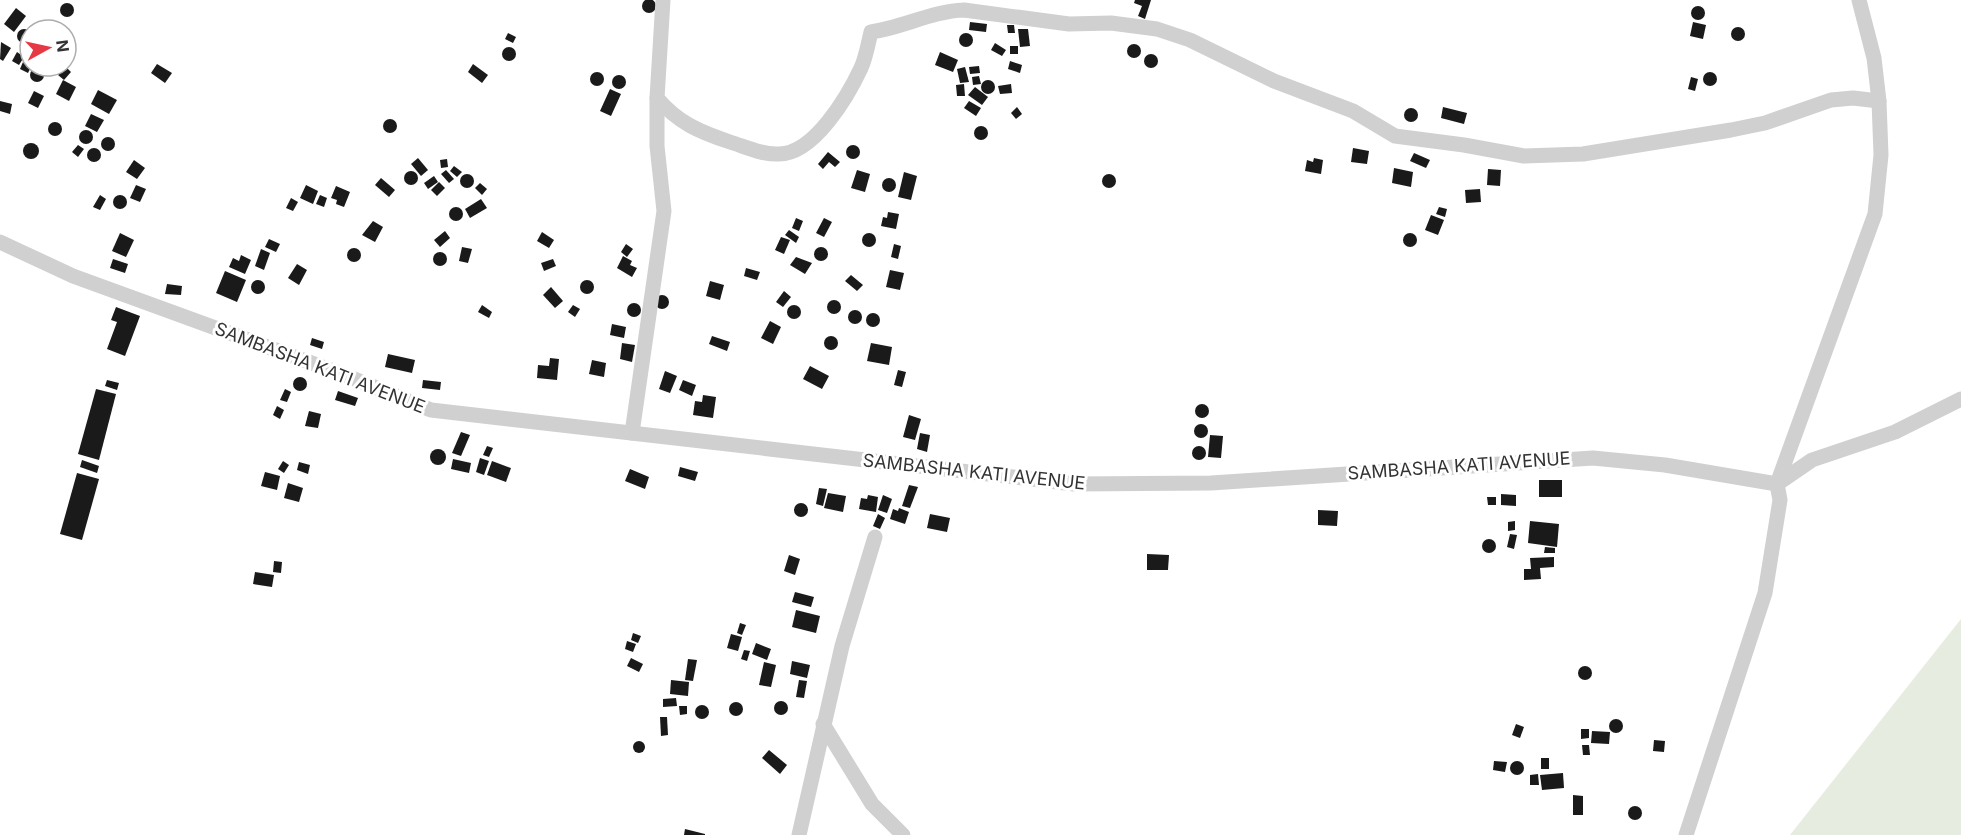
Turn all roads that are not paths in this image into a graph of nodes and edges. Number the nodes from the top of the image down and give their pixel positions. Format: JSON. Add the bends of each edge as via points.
{"nodes":[{"id":1,"x":663,"y":0,"type":"edge"},
{"id":2,"x":1859,"y":0,"type":"edge"},
{"id":3,"x":657,"y":98,"type":"junction"},
{"id":4,"x":1879,"y":101,"type":"junction"},
{"id":5,"x":0,"y":242,"type":"edge"},
{"id":6,"x":1961,"y":399,"type":"edge"},
{"id":7,"x":632,"y":433,"type":"junction"},
{"id":8,"x":1777,"y":484,"type":"junction"},
{"id":9,"x":875,"y":537,"type":"dead end"},
{"id":10,"x":823,"y":724,"type":"junction"},
{"id":11,"x":799,"y":835,"type":"edge"},
{"id":12,"x":903,"y":835,"type":"edge"},
{"id":13,"x":1686,"y":835,"type":"edge"}],
"edges":[{"from":1,"to":3,"type":"street"},
{"from":2,"to":4,"type":"street","via":[[1874,58]]},
{"from":3,"to":4,"type":"street","via":[[686,126],[705,134],[762,152],[780,154],[799,149],[812,140],[848,93],[862,65],[871,32],[964,10],[1069,24],[1122,23],[1157,29],[1353,111],[1395,136],[1524,156],[1583,154],[1731,130],[1765,123],[1831,100]]},
{"from":3,"to":7,"type":"street","via":[[664,211]]},
{"from":4,"to":8,"type":"street","via":[[1881,155],[1875,214]]},
{"from":5,"to":7,"type":"street","name":"SAMBASHA KATI AVENUE","via":[[73,276],[431,410]]},
{"from":6,"to":8,"type":"street","via":[[1895,432],[1812,460]]},
{"from":7,"to":8,"type":"street","name":"SAMBASHA KATI AVENUE","via":[[1074,484],[1210,483],[1593,458]]},
{"from":8,"to":13,"type":"street","via":[[1780,500],[1765,593]]},
{"from":9,"to":10,"type":"street"},
{"from":10,"to":11,"type":"street"},
{"from":10,"to":12,"type":"street","via":[[872,804]]}]}
